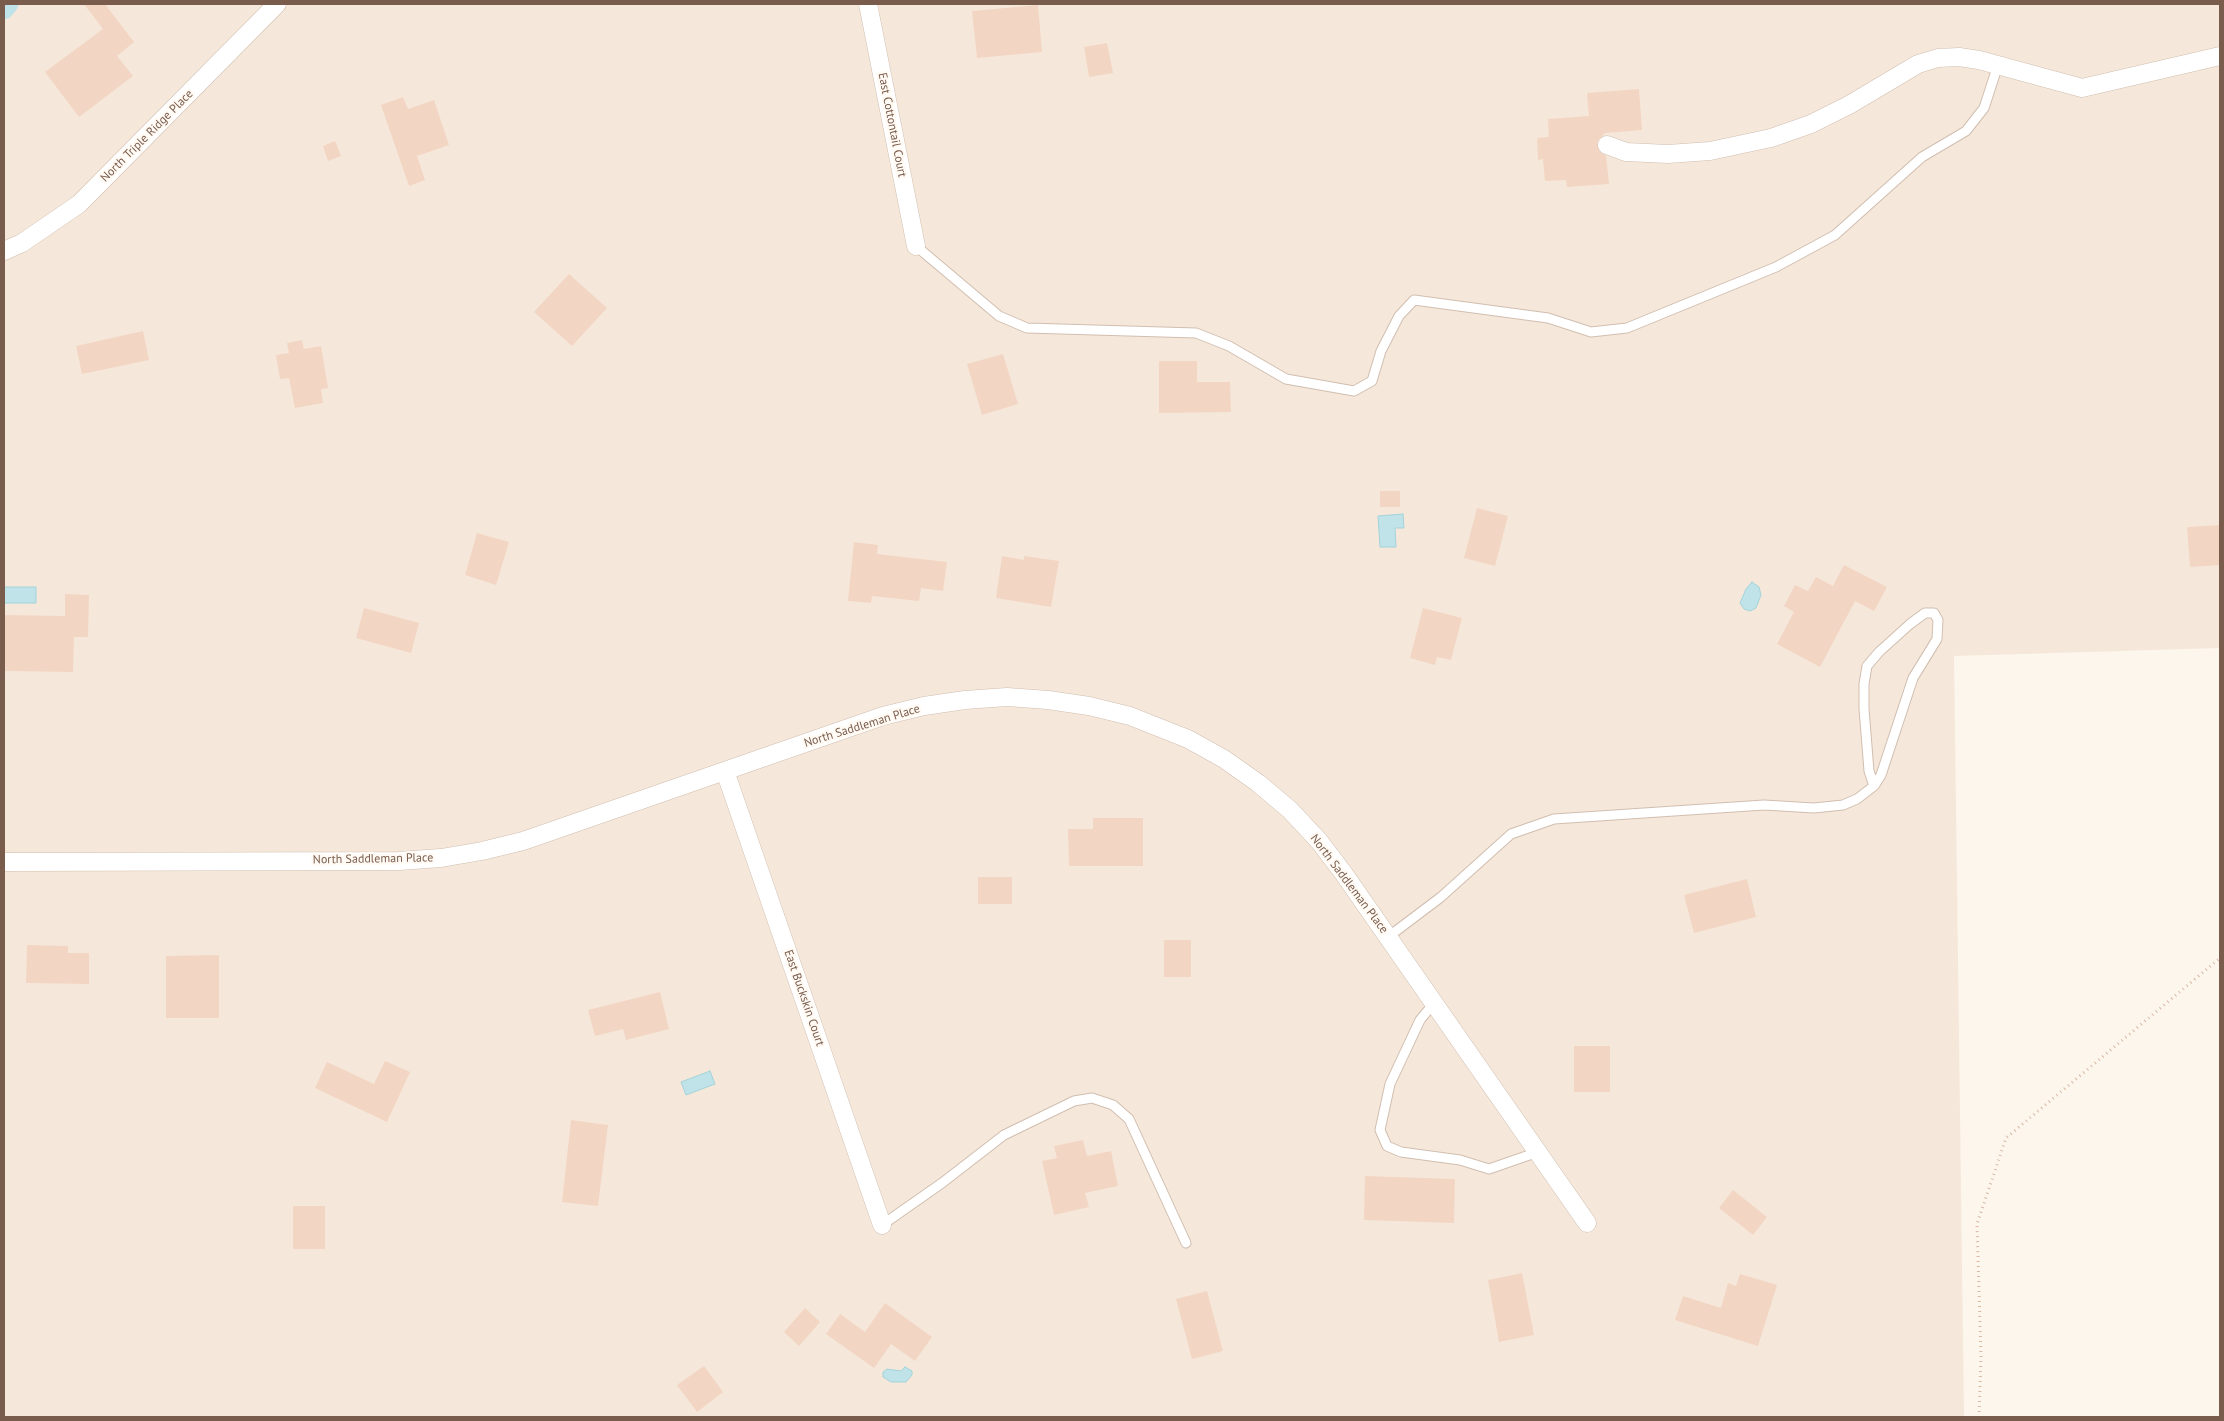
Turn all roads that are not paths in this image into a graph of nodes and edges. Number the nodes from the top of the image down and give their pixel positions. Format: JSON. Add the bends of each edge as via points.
{"nodes":[{"id":1,"x":277,"y":4,"type":"edge"},
{"id":2,"x":868,"y":4,"type":"edge"},
{"id":3,"x":2220,"y":56,"type":"edge"},
{"id":4,"x":1998,"y":66,"type":"junction"},
{"id":5,"x":1607,"y":145,"type":"dead end"},
{"id":6,"x":916,"y":246,"type":"joint"},
{"id":7,"x":4,"y":251,"type":"edge"},
{"id":8,"x":725,"y":771,"type":"junction"},
{"id":9,"x":1874,"y":786,"type":"junction"},
{"id":10,"x":4,"y":862,"type":"edge"},
{"id":11,"x":1388,"y":937,"type":"junction"},
{"id":12,"x":1434,"y":1003,"type":"junction"},
{"id":13,"x":1538,"y":1152,"type":"junction"},
{"id":14,"x":1587,"y":1223,"type":"dead end"},
{"id":15,"x":882,"y":1225,"type":"joint"},
{"id":16,"x":1186,"y":1243,"type":"dead end"}],
"edges":[{"from":1,"to":7,"type":"street","name":"North Triple Ridge Place","via":[[79,204],[22,243]]},
{"from":2,"to":6,"type":"street","name":"East Cottontail Court"},
{"from":3,"to":4,"type":"street","via":[[2082,88]]},
{"from":4,"to":5,"type":"street","via":[[1959,57],[1938,58],[1918,64],[1811,124],[1730,148],[1654,154],[1626,152]]},
{"from":4,"to":6,"type":"lane","via":[[1984,108],[1966,131],[1922,157],[1835,235],[1776,267],[1626,328],[1591,332],[1548,318],[1414,300],[1399,316],[1385,342],[1372,381],[1354,390],[1286,380],[1230,346],[1196,333],[1027,328],[999,316]]},
{"from":8,"to":10,"type":"street","name":"North Saddleman Place","via":[[523,841],[441,858],[390,861]]},
{"from":8,"to":11,"type":"street","name":"North Saddleman Place","via":[[883,716],[965,700],[1006,697],[1048,700],[1130,716],[1188,739],[1224,760],[1290,810],[1319,841]]},
{"from":8,"to":15,"type":"street","name":"East Buckskin Court"},
{"from":9,"to":9,"type":"lane","via":[[1881,775],[1913,678],[1936,639],[1938,620],[1934,612],[1924,613],[1910,624],[1867,666],[1864,709],[1869,771]]},
{"from":9,"to":11,"type":"lane","via":[[1842,805],[1814,808],[1764,805],[1554,819],[1511,834],[1441,897]]},
{"from":11,"to":12,"type":"street","name":"North Saddleman Place"},
{"from":12,"to":13,"type":"street","name":"North Saddleman Place"},
{"from":12,"to":13,"type":"lane","via":[[1420,1020],[1390,1084],[1380,1130],[1387,1146],[1401,1152],[1460,1160],[1489,1169]]},
{"from":13,"to":14,"type":"street","name":"North Saddleman Place"},
{"from":15,"to":16,"type":"lane","via":[[1004,1135],[1074,1101],[1092,1098],[1113,1105],[1129,1119]]}]}
